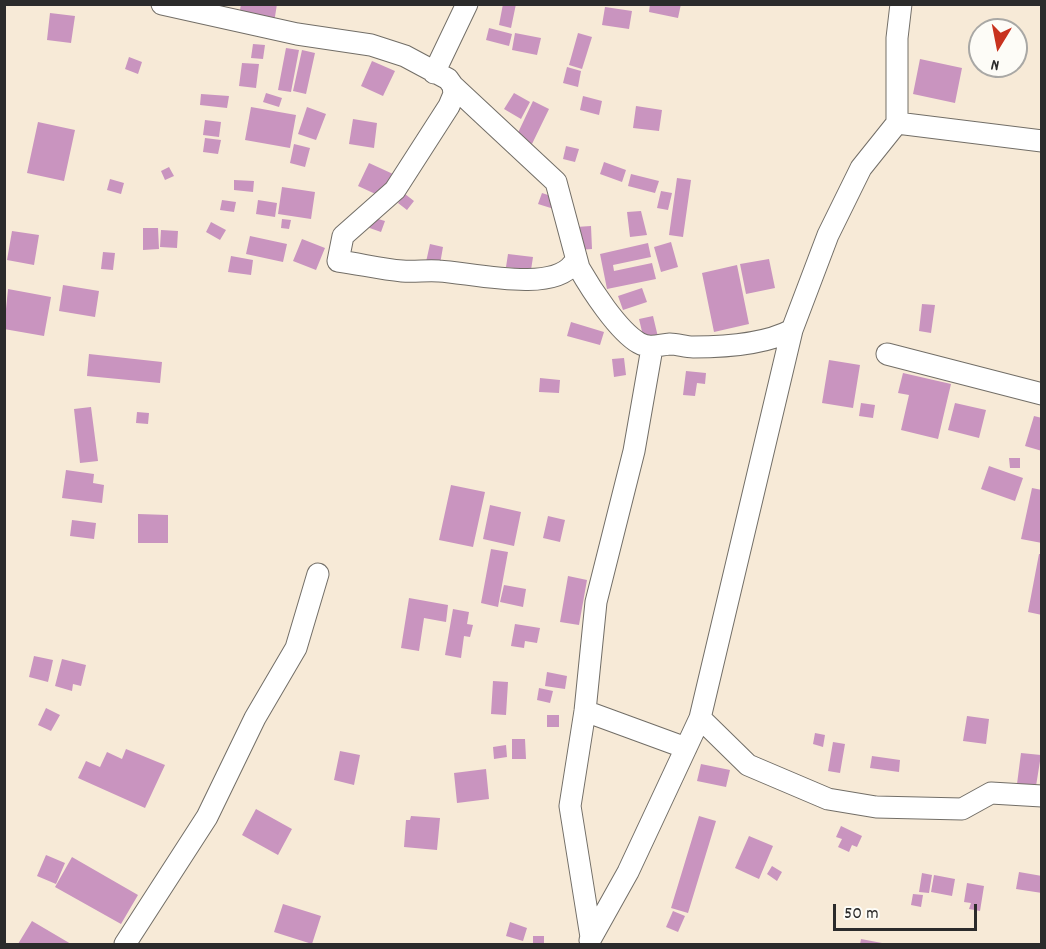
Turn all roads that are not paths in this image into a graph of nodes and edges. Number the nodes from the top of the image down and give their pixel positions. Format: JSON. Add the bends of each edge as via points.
{"nodes":[{"id":1,"x":162,"y":4,"type":"edge"},
{"id":2,"x":467,"y":4,"type":"edge"},
{"id":3,"x":901,"y":4,"type":"edge"},
{"id":4,"x":434,"y":73,"type":"junction"},
{"id":5,"x":453,"y":86,"type":"junction"},
{"id":6,"x":897,"y":123,"type":"junction"},
{"id":7,"x":1041,"y":141,"type":"edge"},
{"id":8,"x":579,"y":268,"type":"junction"},
{"id":9,"x":792,"y":330,"type":"junction"},
{"id":10,"x":652,"y":348,"type":"junction"},
{"id":11,"x":887,"y":354,"type":"dead end"},
{"id":12,"x":1041,"y":394,"type":"edge"},
{"id":13,"x":318,"y":574,"type":"dead end"},
{"id":14,"x":585,"y":711,"type":"junction"},
{"id":15,"x":700,"y":718,"type":"junction"},
{"id":16,"x":686,"y":748,"type":"junction"},
{"id":17,"x":1041,"y":796,"type":"edge"},
{"id":18,"x":589,"y":941,"type":"edge"},
{"id":19,"x":125,"y":945,"type":"edge"}],
"edges":[{"from":1,"to":4,"type":"street","via":[[297,34],[371,45],[405,56]]},
{"from":2,"to":4,"type":"street"},
{"from":3,"to":6,"type":"street"},
{"from":4,"to":5,"type":"street"},
{"from":5,"to":8,"type":"street","via":[[556,182]]},
{"from":5,"to":8,"type":"street","via":[[449,106],[395,190],[343,236],[338,261],[506,279],[557,276],[573,264]]},
{"from":6,"to":7,"type":"street"},
{"from":6,"to":9,"type":"street","via":[[861,168],[828,235]]},
{"from":8,"to":10,"type":"street","via":[[615,322],[638,342]]},
{"from":9,"to":10,"type":"street","via":[[778,337],[740,344],[671,344]]},
{"from":9,"to":15,"type":"street"},
{"from":10,"to":14,"type":"street","via":[[634,451],[596,602]]},
{"from":11,"to":12,"type":"street"},
{"from":13,"to":19,"type":"street","via":[[296,648],[255,718],[207,817]]},
{"from":14,"to":16,"type":"street"},
{"from":14,"to":18,"type":"street","via":[[570,806]]},
{"from":15,"to":16,"type":"street"},
{"from":15,"to":17,"type":"street","via":[[748,765],[828,799],[876,807],[962,809],[991,793]]},
{"from":16,"to":18,"type":"street","via":[[628,872]]}]}
